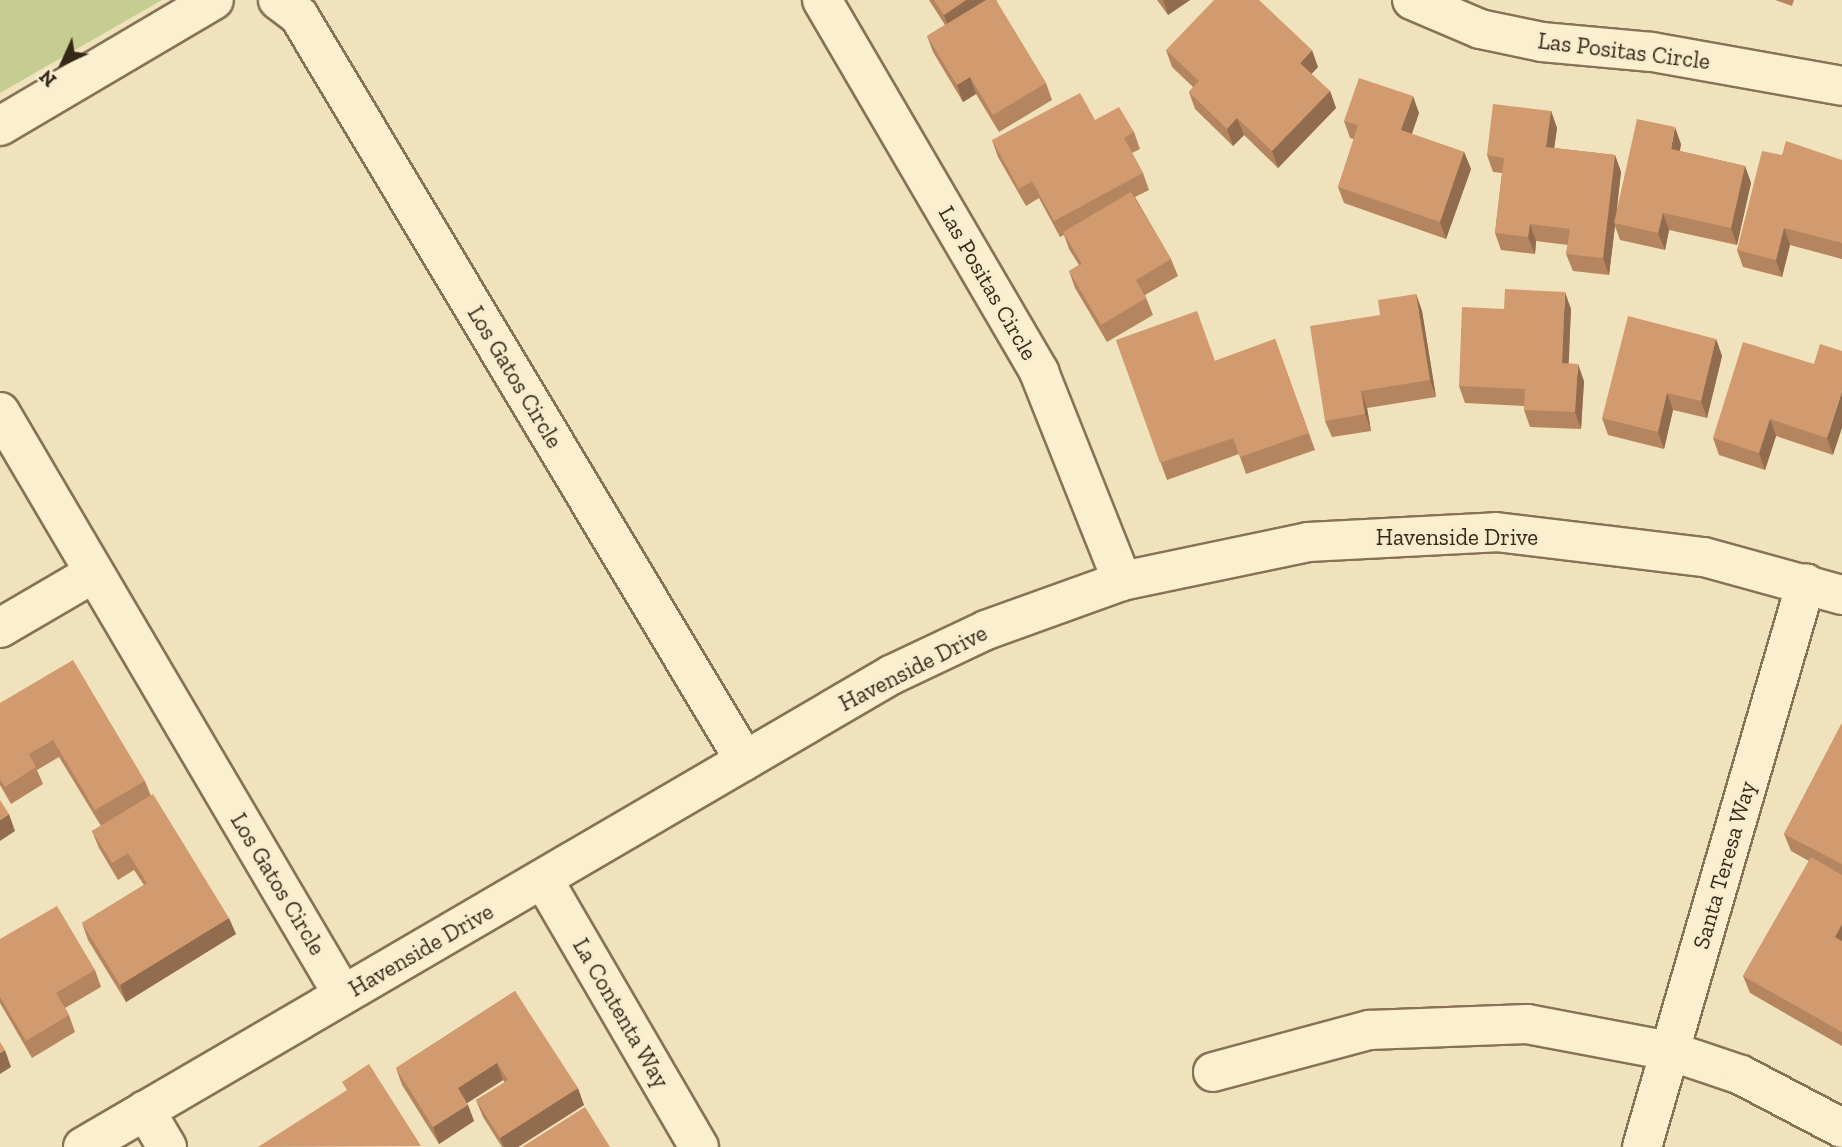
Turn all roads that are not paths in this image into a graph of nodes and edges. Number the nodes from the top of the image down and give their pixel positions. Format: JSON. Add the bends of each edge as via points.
{"nodes":[{"id":1,"x":214,"y":0,"type":"edge"},
{"id":2,"x":278,"y":0,"type":"edge"},
{"id":3,"x":822,"y":0,"type":"edge"},
{"id":4,"x":1412,"y":0,"type":"edge"},
{"id":5,"x":1839,"y":76,"type":"edge"},
{"id":6,"x":0,"y":126,"type":"edge"},
{"id":7,"x":0,"y":412,"type":"edge"},
{"id":8,"x":94,"y":573,"type":"junction"},
{"id":9,"x":1122,"y":581,"type":"junction"},
{"id":10,"x":1806,"y":583,"type":"junction"},
{"id":11,"x":1842,"y":595,"type":"edge"},
{"id":12,"x":0,"y":628,"type":"edge"},
{"id":13,"x":744,"y":761,"type":"junction"},
{"id":14,"x":542,"y":879,"type":"junction"},
{"id":15,"x":343,"y":995,"type":"junction"},
{"id":16,"x":1670,"y":1051,"type":"junction"},
{"id":17,"x":1213,"y":1072,"type":"dead end"},
{"id":18,"x":145,"y":1110,"type":"junction"},
{"id":19,"x":1842,"y":1128,"type":"edge"},
{"id":20,"x":83,"y":1147,"type":"edge"},
{"id":21,"x":167,"y":1147,"type":"edge"},
{"id":22,"x":699,"y":1147,"type":"edge"},
{"id":23,"x":1642,"y":1147,"type":"edge"}],
"edges":[{"from":1,"to":6,"type":"street"},
{"from":2,"to":13,"type":"street","name":"Los Gatos Circle","via":[[299,16]]},
{"from":3,"to":9,"type":"street","name":"Las Positas Circle","via":[[1039,372]]},
{"from":4,"to":5,"type":"street","name":"Las Positas Circle","via":[[1480,29],[1530,40]]},
{"from":7,"to":8,"type":"street","name":"Los Gatos Circle"},
{"from":8,"to":12,"type":"street"},
{"from":8,"to":15,"type":"street","name":"Los Gatos Circle"},
{"from":9,"to":10,"type":"street","name":"Havenside Drive","via":[[1308,542],[1496,532],[1665,551]]},
{"from":9,"to":13,"type":"street","name":"Havenside Drive","via":[[986,630],[891,675]]},
{"from":10,"to":11,"type":"street","name":"Havenside Drive"},
{"from":10,"to":16,"type":"street","name":"Santa Teresa Way"},
{"from":13,"to":14,"type":"street","name":"Havenside Drive"},
{"from":14,"to":15,"type":"street","name":"Havenside Drive"},
{"from":14,"to":22,"type":"street","name":"La Contenta Way"},
{"from":15,"to":18,"type":"street","name":"Havenside Drive"},
{"from":16,"to":17,"type":"street","via":[[1527,1024],[1442,1023],[1309,1042]]},
{"from":16,"to":19,"type":"street","via":[[1741,1075]]},
{"from":16,"to":23,"type":"street","name":"Santa Teresa Way"},
{"from":18,"to":20,"type":"street","name":"Havenside Drive"},
{"from":18,"to":21,"type":"street"}]}
